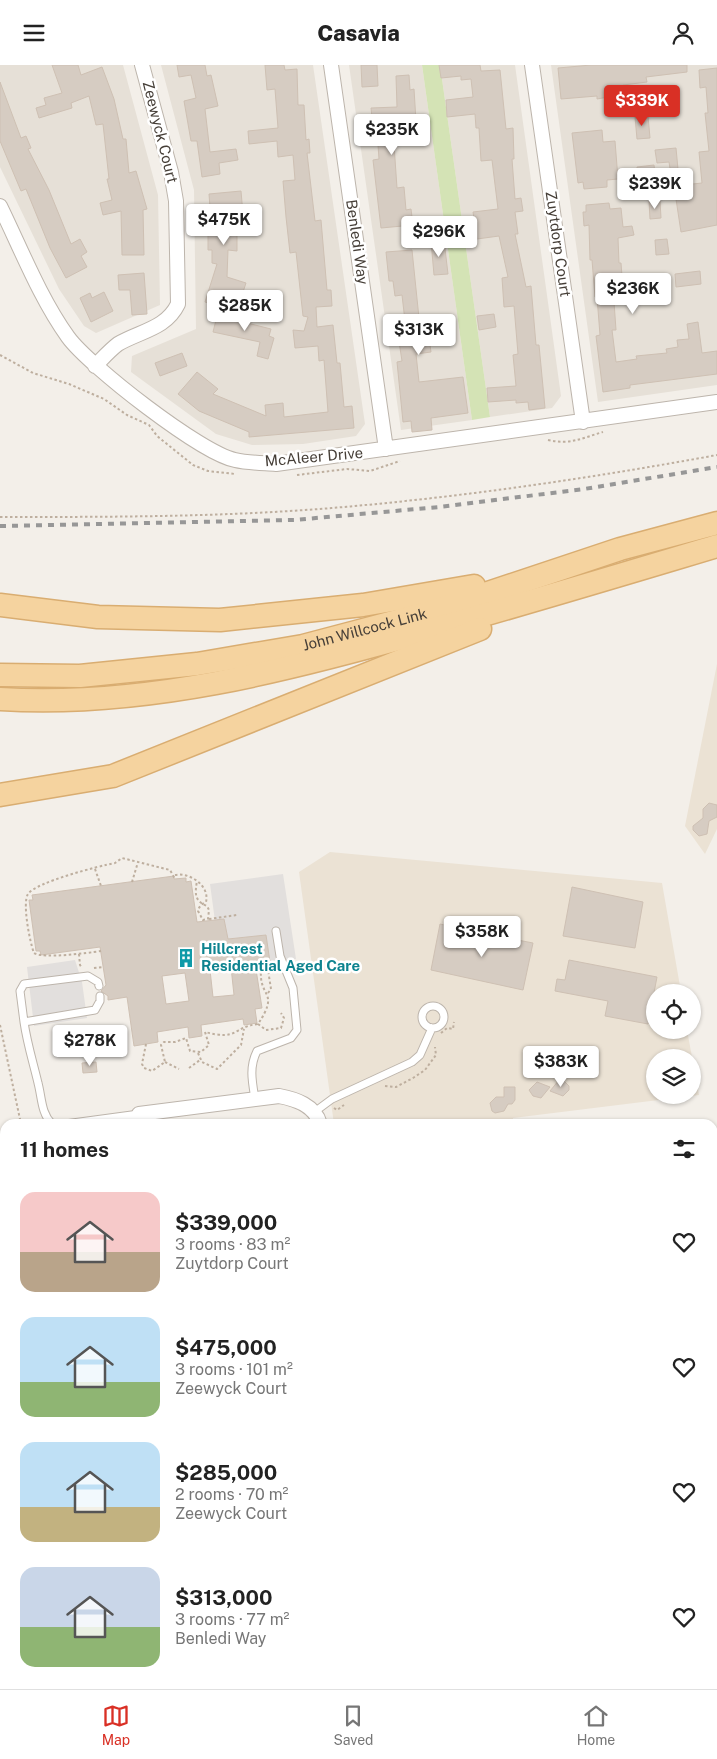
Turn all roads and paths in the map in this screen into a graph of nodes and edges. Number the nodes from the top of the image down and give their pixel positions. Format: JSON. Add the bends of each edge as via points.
{"nodes":[{"id":1,"x":142,"y":65,"type":"edge"},
{"id":2,"x":331,"y":65,"type":"edge"},
{"id":3,"x":532,"y":65,"type":"edge"},
{"id":4,"x":0,"y":206,"type":"edge"},
{"id":5,"x":0,"y":355,"type":"edge"},
{"id":6,"x":95,"y":366,"type":"junction"},
{"id":7,"x":717,"y":402,"type":"edge"},
{"id":8,"x":583,"y":422,"type":"junction"},
{"id":9,"x":607,"y":431,"type":"dead end"},
{"id":10,"x":546,"y":439,"type":"dead end"},
{"id":11,"x":386,"y":449,"type":"junction"},
{"id":12,"x":717,"y":455,"type":"edge"},
{"id":13,"x":402,"y":460,"type":"dead end"},
{"id":14,"x":243,"y":474,"type":"dead end"},
{"id":15,"x":288,"y":475,"type":"dead end"},
{"id":16,"x":0,"y":517,"type":"edge"},
{"id":17,"x":717,"y":523,"type":"edge"},
{"id":18,"x":717,"y":546,"type":"edge"},
{"id":19,"x":620,"y":549,"type":"junction"},
{"id":20,"x":683,"y":556,"type":"junction"},
{"id":21,"x":1,"y":605,"type":"edge"},
{"id":22,"x":0,"y":675,"type":"edge"},
{"id":23,"x":0,"y":699,"type":"edge"},
{"id":24,"x":4,"y":796,"type":"edge"},
{"id":25,"x":138,"y":862,"type":"junction"},
{"id":26,"x":95,"y":868,"type":"junction"},
{"id":27,"x":175,"y":875,"type":"junction"},
{"id":28,"x":175,"y":879,"type":"dead end"},
{"id":29,"x":196,"y":881,"type":"junction"},
{"id":30,"x":132,"y":882,"type":"dead end"},
{"id":31,"x":101,"y":886,"type":"dead end"},
{"id":32,"x":202,"y":904,"type":"junction"},
{"id":33,"x":236,"y":915,"type":"dead end"},
{"id":34,"x":208,"y":919,"type":"junction"},
{"id":35,"x":276,"y":931,"type":"dead end"},
{"id":36,"x":101,"y":951,"type":"dead end"},
{"id":37,"x":79,"y":954,"type":"junction"},
{"id":38,"x":264,"y":962,"type":"dead end"},
{"id":39,"x":80,"y":965,"type":"dead end"},
{"id":40,"x":283,"y":968,"type":"junction"},
{"id":41,"x":265,"y":969,"type":"junction"},
{"id":42,"x":268,"y":970,"type":"junction"},
{"id":43,"x":99,"y":986,"type":"dead end"},
{"id":44,"x":268,"y":993,"type":"junction"},
{"id":45,"x":100,"y":996,"type":"dead end"},
{"id":46,"x":267,"y":1008,"type":"junction"},
{"id":47,"x":271,"y":1009,"type":"dead end"},
{"id":48,"x":281,"y":1013,"type":"dead end"},
{"id":49,"x":24,"y":1021,"type":"junction"},
{"id":50,"x":454,"y":1022,"type":"dead end"},
{"id":51,"x":258,"y":1024,"type":"junction"},
{"id":52,"x":0,"y":1025,"type":"edge"},
{"id":53,"x":432,"y":1028,"type":"dead end"},
{"id":54,"x":244,"y":1029,"type":"junction"},
{"id":55,"x":453,"y":1029,"type":"dead end"},
{"id":56,"x":202,"y":1031,"type":"dead end"},
{"id":57,"x":205,"y":1032,"type":"junction"},
{"id":58,"x":189,"y":1035,"type":"dead end"},
{"id":59,"x":186,"y":1038,"type":"junction"},
{"id":60,"x":146,"y":1044,"type":"dead end"},
{"id":61,"x":198,"y":1052,"type":"junction"},
{"id":62,"x":200,"y":1060,"type":"junction"},
{"id":63,"x":165,"y":1062,"type":"junction"},
{"id":64,"x":189,"y":1068,"type":"dead end"},
{"id":65,"x":179,"y":1069,"type":"dead end"},
{"id":66,"x":255,"y":1099,"type":"junction"},
{"id":67,"x":317,"y":1118,"type":"edge"},
{"id":68,"x":20,"y":1119,"type":"edge"},
{"id":69,"x":47,"y":1119,"type":"edge"},
{"id":70,"x":134,"y":1119,"type":"edge"}],
"edges":[{"from":1,"to":6,"type":"street","name":"Zeewyck Court","via":[[176,201],[178,304],[172,316],[162,324],[117,345]]},
{"from":2,"to":11,"type":"street","name":"Benledi Way"},
{"from":3,"to":8,"type":"street","name":"Zuytdorp Court"},
{"from":4,"to":6,"type":"street","name":"McAleer Drive","via":[[48,303],[69,337]]},
{"from":5,"to":14,"type":"path","via":[[33,373],[104,399],[148,425],[193,465],[208,471]]},
{"from":6,"to":11,"type":"street","name":"McAleer Drive","via":[[203,447],[234,460],[276,464]]},
{"from":7,"to":8,"type":"street","name":"McAleer Drive"},
{"from":8,"to":11,"type":"street","name":"McAleer Drive"},
{"from":9,"to":10,"type":"path","via":[[573,442]]},
{"from":12,"to":16,"type":"path","via":[[577,480],[354,506],[150,517]]},
{"from":13,"to":15,"type":"path","via":[[370,471],[347,469]]},
{"from":17,"to":19,"type":"main road","name":"John Willcock Link"},
{"from":18,"to":20,"type":"main road","name":"John Willcock Link"},
{"from":19,"to":21,"type":"main road","via":[[489,583],[363,605],[220,620],[98,617]]},
{"from":19,"to":22,"type":"main road","name":"John Willcock Link","via":[[428,613],[303,646],[197,664],[80,676]]},
{"from":20,"to":23,"type":"main road","name":"John Willcock Link","via":[[362,649],[229,681],[131,696],[42,702]]},
{"from":20,"to":24,"type":"main road","via":[[513,616],[113,776]]},
{"from":25,"to":26,"type":"path","via":[[122,857],[115,863]]},
{"from":25,"to":27,"type":"path","via":[[170,870]]},
{"from":25,"to":30,"type":"path"},
{"from":26,"to":31,"type":"path"},
{"from":26,"to":37,"type":"path","via":[[48,882],[28,893],[25,901],[26,924],[34,953],[44,957]]},
{"from":27,"to":28,"type":"path"},
{"from":27,"to":29,"type":"path","via":[[182,874]]},
{"from":29,"to":32,"type":"path","via":[[196,897]]},
{"from":29,"to":32,"type":"path","via":[[205,887],[208,895]]},
{"from":32,"to":34,"type":"path","via":[[209,910]]},
{"from":32,"to":34,"type":"path","via":[[198,911],[200,917]]},
{"from":33,"to":34,"type":"path"},
{"from":35,"to":40,"type":"lane"},
{"from":36,"to":37,"type":"path"},
{"from":37,"to":39,"type":"path"},
{"from":38,"to":41,"type":"path"},
{"from":40,"to":42,"type":"path"},
{"from":40,"to":66,"type":"lane","via":[[293,988],[297,1030],[291,1039],[257,1051],[251,1071]]},
{"from":41,"to":42,"type":"path"},
{"from":41,"to":44,"type":"path","via":[[261,971],[260,978]]},
{"from":42,"to":44,"type":"path","via":[[271,989]]},
{"from":43,"to":49,"type":"lane","via":[[88,976],[24,984],[20,991]]},
{"from":44,"to":46,"type":"path"},
{"from":45,"to":49,"type":"lane","via":[[95,1010]]},
{"from":46,"to":47,"type":"path"},
{"from":46,"to":51,"type":"path"},
{"from":48,"to":51,"type":"path","via":[[284,1018],[281,1027],[266,1030]]},
{"from":49,"to":69,"type":"lane","via":[[30,1059]]},
{"from":50,"to":55,"type":"path"},
{"from":51,"to":54,"type":"path","via":[[247,1025]]},
{"from":52,"to":68,"type":"path"},
{"from":53,"to":67,"type":"lane","via":[[420,1055],[412,1063],[332,1099]]},
{"from":54,"to":57,"type":"path","via":[[222,1037]]},
{"from":54,"to":62,"type":"path","via":[[241,1045],[217,1069]]},
{"from":56,"to":57,"type":"path"},
{"from":57,"to":61,"type":"path","via":[[209,1045]]},
{"from":58,"to":59,"type":"path"},
{"from":59,"to":61,"type":"path","via":[[190,1051]]},
{"from":59,"to":63,"type":"path","via":[[161,1045]]},
{"from":60,"to":63,"type":"path","via":[[144,1069],[152,1071]]},
{"from":61,"to":62,"type":"path"},
{"from":62,"to":64,"type":"path"},
{"from":63,"to":65,"type":"path"},
{"from":66,"to":67,"type":"street","via":[[279,1096],[297,1100]]},
{"from":66,"to":70,"type":"street"}]}
